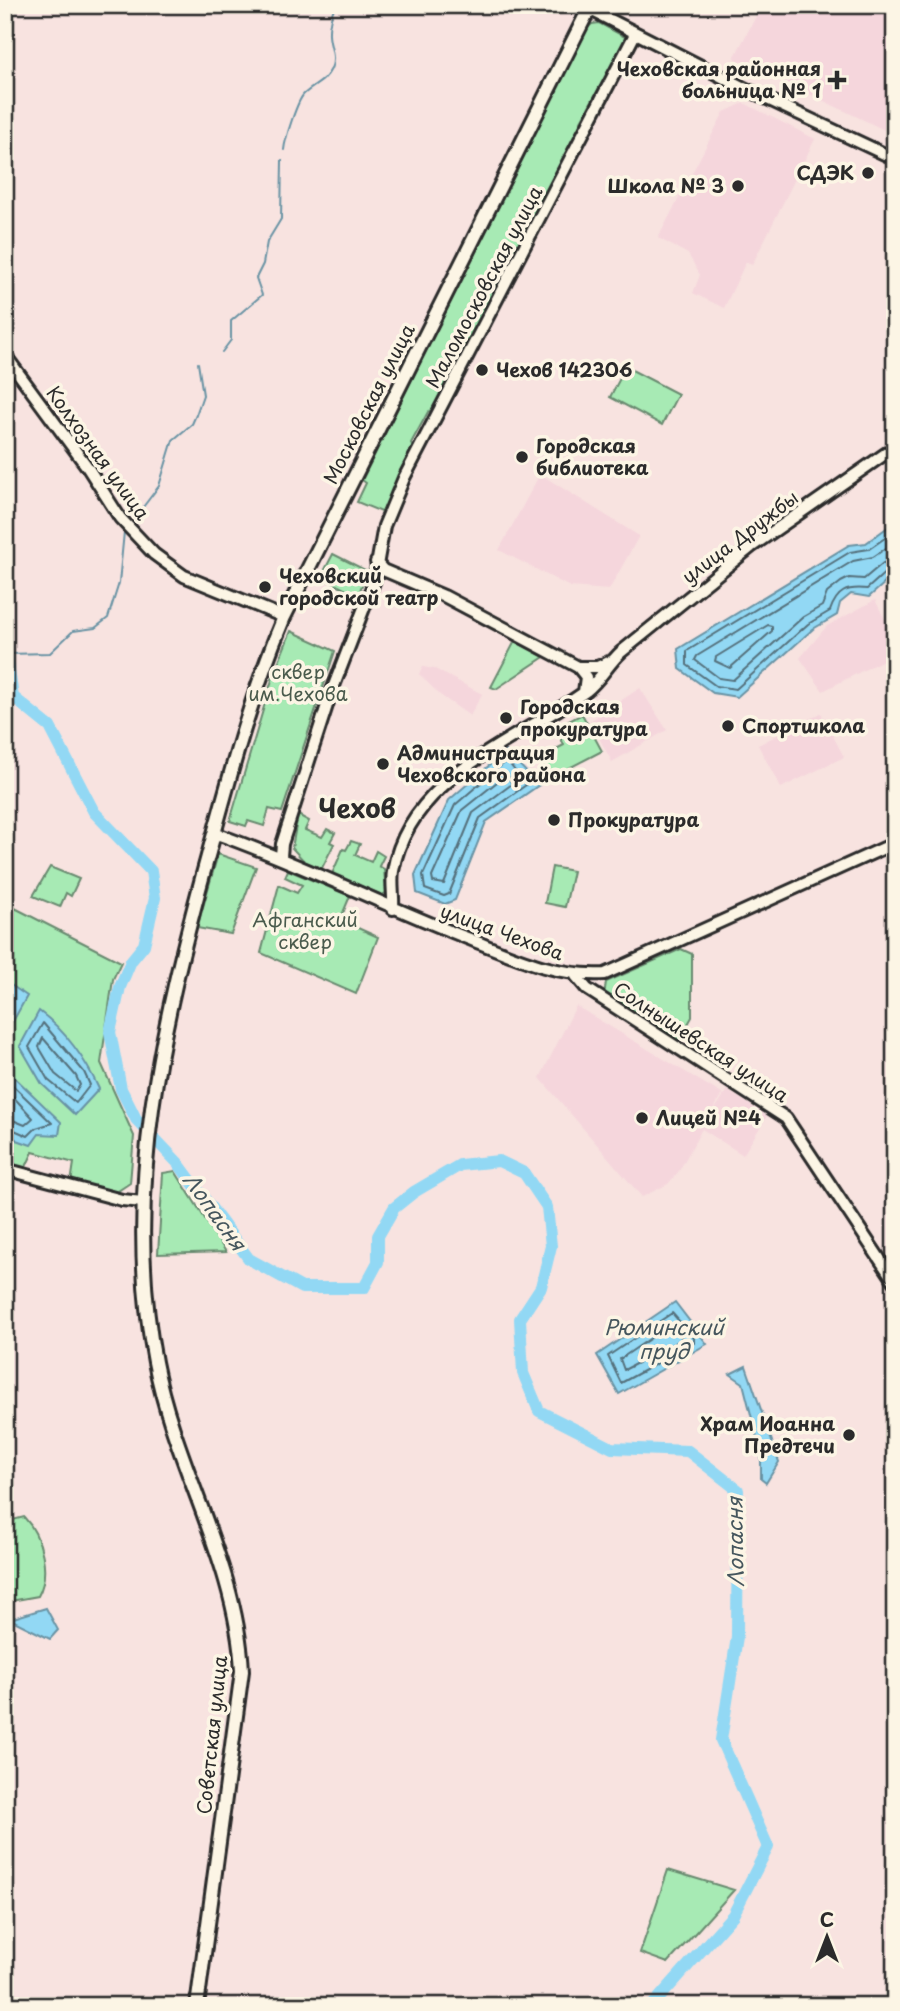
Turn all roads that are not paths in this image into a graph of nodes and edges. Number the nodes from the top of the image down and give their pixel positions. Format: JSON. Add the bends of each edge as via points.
{"nodes":[{"id":1,"x":590,"y":7,"type":"edge"},
{"id":2,"x":635,"y":34,"type":"junction"},
{"id":3,"x":895,"y":159,"type":"edge"},
{"id":4,"x":5,"y":355,"type":"edge"},
{"id":5,"x":895,"y":447,"type":"edge"},
{"id":6,"x":376,"y":562,"type":"junction"},
{"id":7,"x":389,"y":572,"type":"junction"},
{"id":8,"x":374,"y":582,"type":"junction"},
{"id":9,"x":284,"y":617,"type":"junction"},
{"id":10,"x":611,"y":661,"type":"junction"},
{"id":11,"x":578,"y":667,"type":"junction"},
{"id":12,"x":584,"y":692,"type":"junction"},
{"id":13,"x":214,"y":833,"type":"junction"},
{"id":14,"x":895,"y":843,"type":"edge"},
{"id":15,"x":281,"y":856,"type":"junction"},
{"id":16,"x":393,"y":909,"type":"junction"},
{"id":17,"x":576,"y":976,"type":"junction"},
{"id":18,"x":157,"y":1068,"type":"joint"},
{"id":19,"x":5,"y":1169,"type":"edge"},
{"id":20,"x":143,"y":1202,"type":"junction"},
{"id":21,"x":895,"y":1282,"type":"edge"},
{"id":22,"x":197,"y":2006,"type":"edge"}],
"edges":[{"from":1,"to":2,"type":"street"},
{"from":1,"to":9,"type":"main road","name":"Московская улица"},
{"from":2,"to":3,"type":"street"},
{"from":2,"to":6,"type":"street","name":"Маломосковская улица","via":[[428,429],[384,526]]},
{"from":4,"to":9,"type":"street","name":"Колхозная улица","via":[[120,518],[154,554],[184,576]]},
{"from":5,"to":10,"type":"street","name":"улица Дружбы","via":[[751,547]]},
{"from":6,"to":7,"type":"street"},
{"from":6,"to":8,"type":"street"},
{"from":7,"to":8,"type":"street"},
{"from":7,"to":11,"type":"street"},
{"from":8,"to":15,"type":"street","via":[[330,696]]},
{"from":9,"to":13,"type":"main road","name":"Московская улица","via":[[258,679]]},
{"from":10,"to":11,"type":"street","name":"улица Дружбы"},
{"from":10,"to":12,"type":"street","name":"улица Дружбы","via":[[601,679]]},
{"from":11,"to":12,"type":"street","via":[[586,677]]},
{"from":12,"to":16,"type":"street","name":"улица Дружбы","via":[[541,722],[491,747],[422,809],[393,872]]},
{"from":13,"to":15,"type":"street","name":"улица Чехова"},
{"from":13,"to":18,"type":"main road","name":"Московская улица"},
{"from":14,"to":17,"type":"street","name":"улица Чехова","via":[[605,974]]},
{"from":15,"to":16,"type":"street","name":"улица Чехова"},
{"from":16,"to":17,"type":"street","name":"улица Чехова","via":[[532,965]]},
{"from":17,"to":21,"type":"street","name":"Солнышевская улица","via":[[587,989],[786,1118]]},
{"from":18,"to":20,"type":"main road","name":"Советская улица"},
{"from":19,"to":20,"type":"street"},
{"from":20,"to":22,"type":"main road","name":"Советская улица","via":[[155,1363],[240,1633],[242,1671]]}]}
